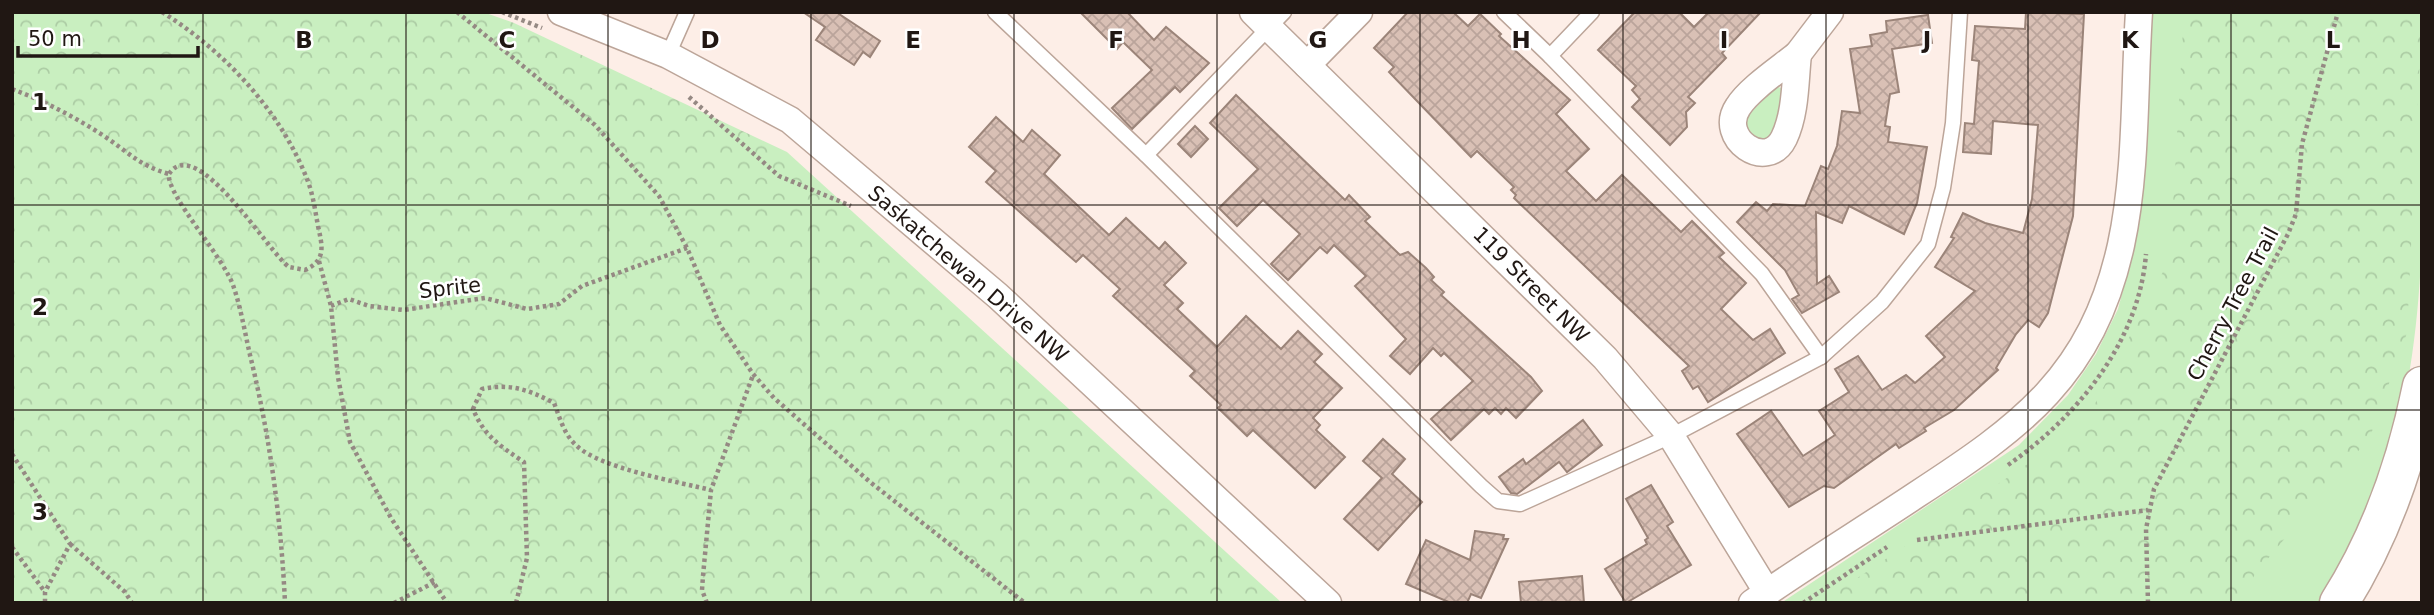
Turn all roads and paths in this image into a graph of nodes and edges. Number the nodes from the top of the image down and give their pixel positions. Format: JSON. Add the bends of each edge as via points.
{"nodes":[{"id":1,"x":162,"y":12,"type":"edge"},
{"id":2,"x":457,"y":12,"type":"edge"},
{"id":3,"x":502,"y":12,"type":"edge"},
{"id":4,"x":687,"y":12,"type":"edge"},
{"id":5,"x":995,"y":12,"type":"edge"},
{"id":6,"x":1359,"y":12,"type":"edge"},
{"id":7,"x":1504,"y":12,"type":"edge"},
{"id":8,"x":1592,"y":12,"type":"edge"},
{"id":9,"x":1830,"y":12,"type":"edge"},
{"id":10,"x":1960,"y":12,"type":"edge"},
{"id":11,"x":2139,"y":12,"type":"edge"},
{"id":12,"x":2338,"y":12,"type":"edge"},
{"id":13,"x":1269,"y":17,"type":"edge"},
{"id":14,"x":558,"y":22,"type":"edge"},
{"id":15,"x":1798,"y":54,"type":"dead end"},
{"id":16,"x":668,"y":55,"type":"junction"},
{"id":17,"x":1550,"y":55,"type":"junction"},
{"id":18,"x":1307,"y":65,"type":"junction"},
{"id":19,"x":12,"y":89,"type":"edge"},
{"id":20,"x":686,"y":95,"type":"dead end"},
{"id":21,"x":1146,"y":155,"type":"junction"},
{"id":22,"x":169,"y":174,"type":"junction"},
{"id":23,"x":861,"y":211,"type":"dead end"},
{"id":24,"x":687,"y":248,"type":"junction"},
{"id":25,"x":318,"y":261,"type":"junction"},
{"id":26,"x":331,"y":306,"type":"junction"},
{"id":27,"x":1821,"y":357,"type":"junction"},
{"id":28,"x":754,"y":374,"type":"junction"},
{"id":29,"x":2422,"y":386,"type":"edge"},
{"id":30,"x":1671,"y":436,"type":"junction"},
{"id":31,"x":12,"y":454,"type":"edge"},
{"id":32,"x":711,"y":491,"type":"junction"},
{"id":33,"x":2148,"y":510,"type":"junction"},
{"id":34,"x":1917,"y":540,"type":"dead end"},
{"id":35,"x":70,"y":544,"type":"junction"},
{"id":36,"x":12,"y":547,"type":"edge"},
{"id":37,"x":435,"y":582,"type":"junction"},
{"id":38,"x":45,"y":592,"type":"junction"},
{"id":39,"x":1759,"y":598,"type":"edge"},
{"id":40,"x":46,"y":603,"type":"edge"},
{"id":41,"x":132,"y":603,"type":"edge"},
{"id":42,"x":285,"y":603,"type":"edge"},
{"id":43,"x":394,"y":603,"type":"edge"},
{"id":44,"x":447,"y":603,"type":"edge"},
{"id":45,"x":516,"y":603,"type":"edge"},
{"id":46,"x":707,"y":603,"type":"edge"},
{"id":47,"x":1025,"y":603,"type":"edge"},
{"id":48,"x":1328,"y":603,"type":"edge"},
{"id":49,"x":2148,"y":603,"type":"edge"},
{"id":50,"x":2339,"y":603,"type":"edge"}],
"edges":[{"from":1,"to":25,"type":"path","via":[[219,54],[273,116],[309,181],[323,246]]},
{"from":2,"to":24,"type":"path","via":[[595,125],[659,196]]},
{"from":3,"to":14,"type":"path"},
{"from":4,"to":16,"type":"lane"},
{"from":5,"to":21,"type":"lane"},
{"from":6,"to":18,"type":"street"},
{"from":7,"to":17,"type":"lane"},
{"from":8,"to":17,"type":"lane"},
{"from":9,"to":15,"type":"street"},
{"from":10,"to":27,"type":"lane","via":[[1954,123],[1928,244],[1882,302]]},
{"from":11,"to":39,"type":"street","via":[[2126,216],[2104,303],[2077,357],[2038,406],[1991,447]]},
{"from":12,"to":33,"type":"path","name":"Cherry Tree Trail","via":[[2302,144],[2292,224],[2184,428]]},
{"from":13,"to":18,"type":"street","name":"119 Street NW"},
{"from":13,"to":21,"type":"lane"},
{"from":14,"to":16,"type":"street","name":"Saskatchewan Drive NW"},
{"from":16,"to":48,"type":"street","name":"Saskatchewan Drive NW","via":[[790,120],[998,296]]},
{"from":17,"to":27,"type":"lane","via":[[1762,274]]},
{"from":18,"to":30,"type":"street","name":"119 Street NW","via":[[1605,358]]},
{"from":19,"to":22,"type":"path","via":[[40,99],[106,137],[129,157]]},
{"from":20,"to":23,"type":"path","via":[[779,176]]},
{"from":21,"to":30,"type":"lane","via":[[1498,500],[1520,504]]},
{"from":22,"to":25,"type":"path","via":[[178,164],[197,168],[245,212],[289,267],[305,270]]},
{"from":22,"to":42,"type":"path","via":[[170,187],[234,285],[267,425],[281,528]]},
{"from":24,"to":26,"type":"path","name":"Sprite","via":[[582,286],[559,304],[527,309],[485,298],[403,310],[349,299]]},
{"from":24,"to":28,"type":"path","via":[[720,325]]},
{"from":25,"to":26,"type":"path"},
{"from":26,"to":37,"type":"path","via":[[350,442],[391,519]]},
{"from":27,"to":30,"type":"lane"},
{"from":28,"to":32,"type":"path"},
{"from":28,"to":47,"type":"path","via":[[774,398],[870,482]]},
{"from":29,"to":50,"type":"main road","via":[[2412,437],[2385,512]]},
{"from":30,"to":39,"type":"street","name":"119 Street NW"},
{"from":31,"to":35,"type":"path"},
{"from":32,"to":45,"type":"path","via":[[629,471],[578,447],[565,431],[554,403],[524,388],[500,385],[482,389],[473,409],[480,427],[493,442],[524,461],[527,558]]},
{"from":32,"to":46,"type":"path","via":[[702,590]]},
{"from":33,"to":34,"type":"path"},
{"from":33,"to":49,"type":"path","name":"Cherry Tree Trail"},
{"from":35,"to":38,"type":"path"},
{"from":35,"to":41,"type":"path"},
{"from":36,"to":38,"type":"path"},
{"from":37,"to":43,"type":"path"},
{"from":37,"to":44,"type":"path"},
{"from":38,"to":40,"type":"path"}]}
